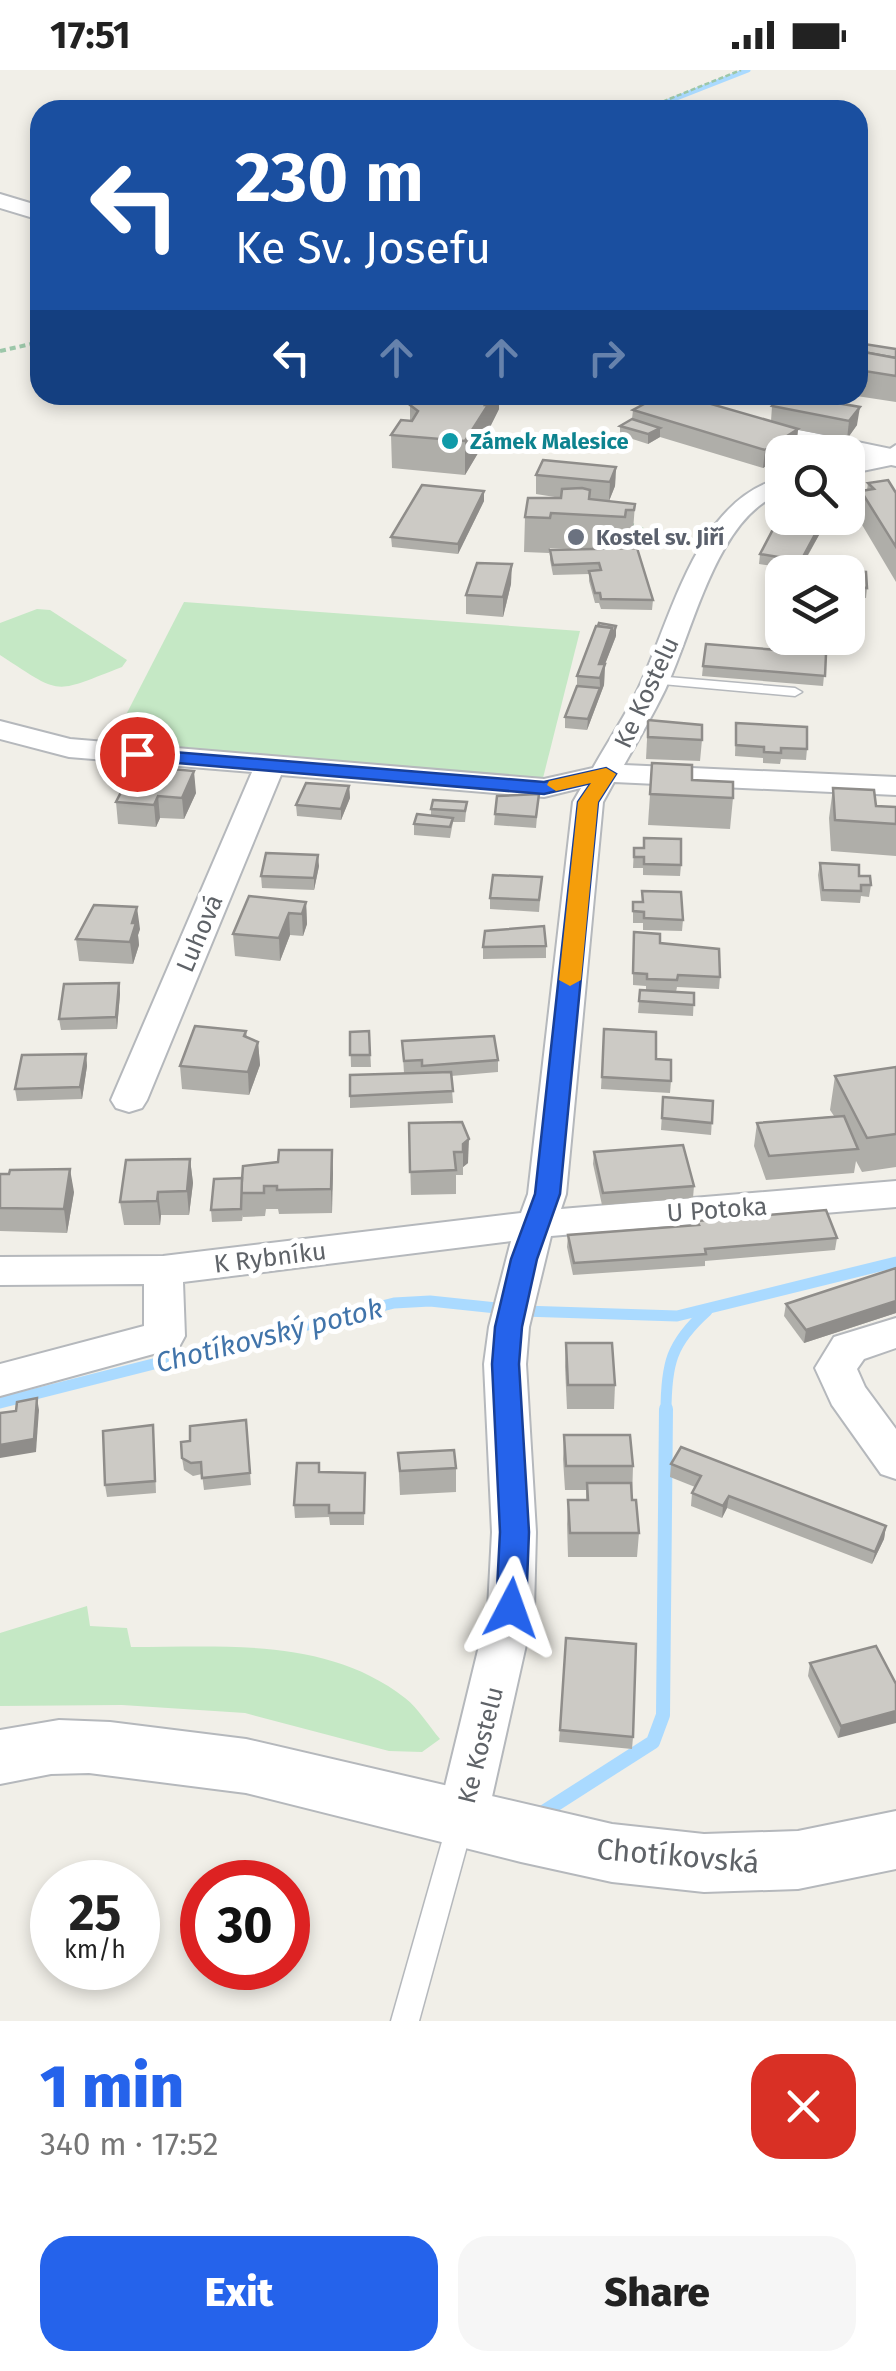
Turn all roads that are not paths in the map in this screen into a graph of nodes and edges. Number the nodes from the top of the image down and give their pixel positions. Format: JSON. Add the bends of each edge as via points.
{"nodes":[{"id":1,"x":0,"y":200,"type":"edge"},
{"id":2,"x":30,"y":210,"type":"edge"},
{"id":3,"x":678,"y":405,"type":"edge"},
{"id":4,"x":895,"y":456,"type":"edge"},
{"id":5,"x":865,"y":462,"type":"edge"},
{"id":6,"x":765,"y":491,"type":"edge"},
{"id":7,"x":656,"y":680,"type":"junction"},
{"id":8,"x":795,"y":692,"type":"dead end"},
{"id":9,"x":0,"y":730,"type":"edge"},
{"id":10,"x":269,"y":766,"type":"junction"},
{"id":11,"x":606,"y":774,"type":"junction"},
{"id":12,"x":896,"y":786,"type":"edge"},
{"id":13,"x":129,"y":1100,"type":"dead end"},
{"id":14,"x":896,"y":1194,"type":"edge"},
{"id":15,"x":538,"y":1224,"type":"junction"},
{"id":16,"x":163,"y":1270,"type":"junction"},
{"id":17,"x":0,"y":1271,"type":"edge"},
{"id":18,"x":896,"y":1333,"type":"edge"},
{"id":19,"x":0,"y":1380,"type":"edge"},
{"id":20,"x":896,"y":1462,"type":"edge"},
{"id":21,"x":0,"y":1757,"type":"edge"},
{"id":22,"x":462,"y":1819,"type":"junction"},
{"id":23,"x":896,"y":1840,"type":"edge"},
{"id":24,"x":405,"y":2021,"type":"edge"}],
"edges":[{"from":1,"to":2,"type":"street"},
{"from":3,"to":4,"type":"street","via":[[761,430]]},
{"from":4,"to":5,"type":"street"},
{"from":6,"to":7,"type":"street","name":"Ke Kostelu","via":[[725,529],[690,591]]},
{"from":7,"to":8,"type":"lane"},
{"from":7,"to":11,"type":"street","name":"Ke Kostelu"},
{"from":9,"to":10,"type":"street","via":[[70,748]]},
{"from":10,"to":11,"type":"street","via":[[544,788]]},
{"from":10,"to":13,"type":"street","name":"Luhová"},
{"from":11,"to":12,"type":"street"},
{"from":11,"to":15,"type":"street","name":"Ke Kostelu","via":[[588,802],[547,1194]]},
{"from":14,"to":15,"type":"street","name":"U Potoka"},
{"from":15,"to":16,"type":"street","name":"K Rybníku"},
{"from":15,"to":22,"type":"street","name":"Ke Kostelu","via":[[505,1364],[511,1608]]},
{"from":16,"to":17,"type":"street","name":"K Rybníku"},
{"from":16,"to":19,"type":"street","via":[[165,1336]]},
{"from":18,"to":20,"type":"street","via":[[848,1348],[836,1368]]},
{"from":21,"to":22,"type":"street","name":"Chotíkovská","via":[[68,1746],[216,1758]]},
{"from":22,"to":23,"type":"street","name":"Chotíkovská","via":[[635,1858],[716,1866],[807,1861]]},
{"from":22,"to":24,"type":"lane"}]}
